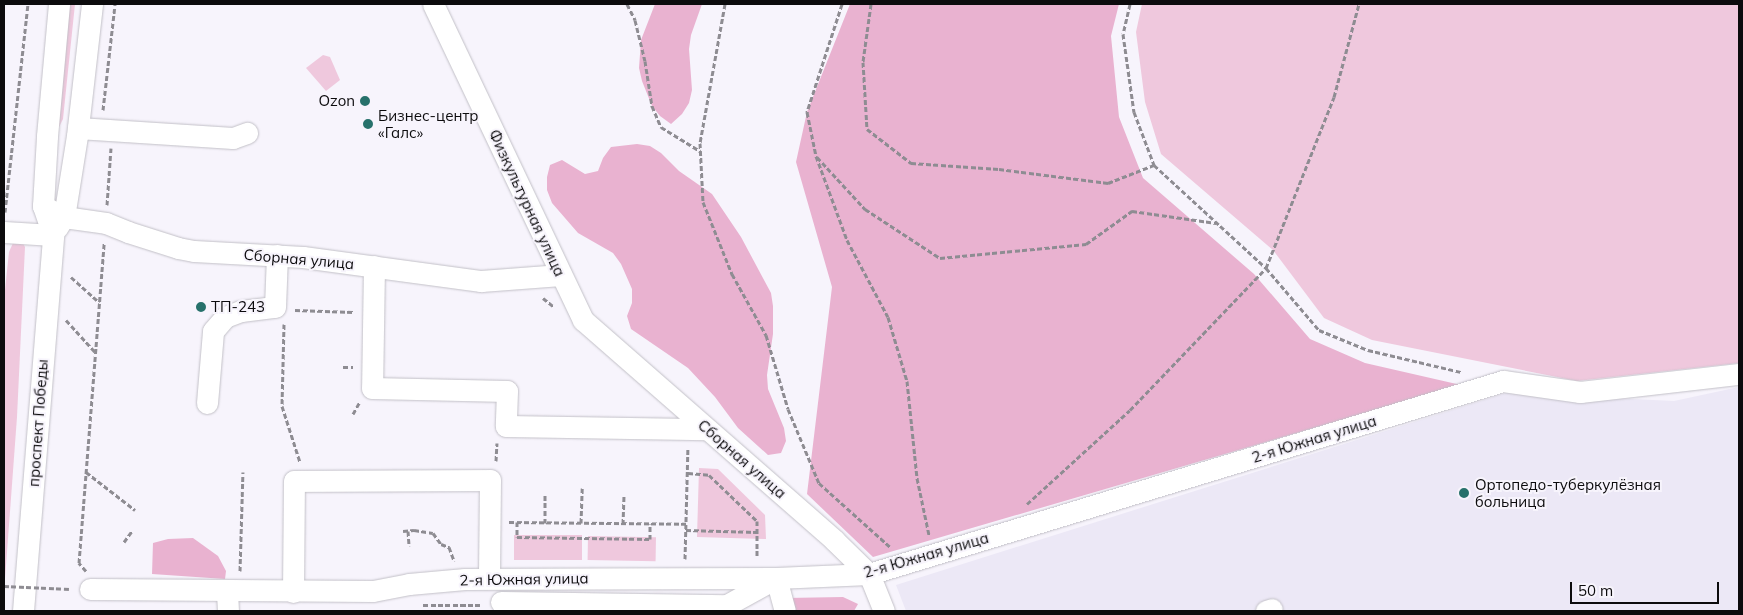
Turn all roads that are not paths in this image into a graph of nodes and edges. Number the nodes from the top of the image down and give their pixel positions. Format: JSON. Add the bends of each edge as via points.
{"nodes":[{"id":1,"x":60,"y":4,"type":"edge"},
{"id":2,"x":92,"y":4,"type":"edge"},
{"id":3,"x":433,"y":4,"type":"edge"},
{"id":4,"x":78,"y":128,"type":"junction"},
{"id":5,"x":247,"y":133,"type":"dead end"},
{"id":6,"x":44,"y":206,"type":"junction"},
{"id":7,"x":64,"y":217,"type":"junction"},
{"id":8,"x":4,"y":225,"type":"edge"},
{"id":9,"x":52,"y":244,"type":"junction"},
{"id":10,"x":278,"y":255,"type":"junction"},
{"id":11,"x":374,"y":266,"type":"junction"},
{"id":12,"x":561,"y":275,"type":"junction"},
{"id":13,"x":583,"y":320,"type":"joint"},
{"id":14,"x":1739,"y":374,"type":"edge"},
{"id":15,"x":207,"y":403,"type":"dead end"},
{"id":16,"x":707,"y":429,"type":"junction"},
{"id":17,"x":869,"y":574,"type":"junction"},
{"id":18,"x":489,"y":578,"type":"junction"},
{"id":19,"x":776,"y":578,"type":"junction"},
{"id":20,"x":80,"y":589,"type":"road end"},
{"id":21,"x":293,"y":592,"type":"junction"},
{"id":22,"x":231,"y":598,"type":"edge"},
{"id":23,"x":501,"y":602,"type":"road end"},
{"id":24,"x":23,"y":611,"type":"edge"},
{"id":25,"x":785,"y":611,"type":"edge"},
{"id":26,"x":884,"y":611,"type":"edge"}],
"edges":[{"from":1,"to":6,"type":"street","name":"проспект Победы","via":[[47,136]]},
{"from":2,"to":4,"type":"street","name":"проспект Победы"},
{"from":3,"to":12,"type":"street","name":"Физкультурная улица"},
{"from":4,"to":5,"type":"street","via":[[233,138]]},
{"from":4,"to":7,"type":"street","name":"проспект Победы"},
{"from":6,"to":7,"type":"street","name":"Сборная улица"},
{"from":6,"to":9,"type":"street","name":"проспект Победы"},
{"from":7,"to":9,"type":"street","name":"проспект Победы"},
{"from":7,"to":10,"type":"street","name":"Сборная улица","via":[[106,223],[178,248]]},
{"from":8,"to":9,"type":"street"},
{"from":9,"to":24,"type":"street","name":"проспект Победы"},
{"from":10,"to":11,"type":"street","name":"Сборная улица"},
{"from":10,"to":15,"type":"street","via":[[276,308],[241,311],[225,317],[213,331]]},
{"from":11,"to":12,"type":"street","name":"Сборная улица","via":[[481,281]]},
{"from":11,"to":16,"type":"street","via":[[372,388],[506,391],[506,426]]},
{"from":12,"to":13,"type":"street","name":"Физкультурная улица"},
{"from":13,"to":16,"type":"street","name":"Сборная улица"},
{"from":14,"to":17,"type":"street","name":"2-я Южная улица","via":[[1580,392],[1503,382]]},
{"from":16,"to":17,"type":"street","name":"Сборная улица"},
{"from":17,"to":19,"type":"street","name":"2-я Южная улица"},
{"from":17,"to":26,"type":"street","name":"Сборная улица"},
{"from":18,"to":19,"type":"street","name":"2-я Южная улица"},
{"from":18,"to":21,"type":"street","name":"2-я Южная улица","via":[[409,584],[373,591]]},
{"from":18,"to":21,"type":"street","via":[[490,480],[294,480]]},
{"from":19,"to":23,"type":"street","via":[[727,605]]},
{"from":19,"to":25,"type":"street"},
{"from":20,"to":22,"type":"street","name":"2-я Южная улица"},
{"from":21,"to":22,"type":"street","name":"2-я Южная улица"}]}
